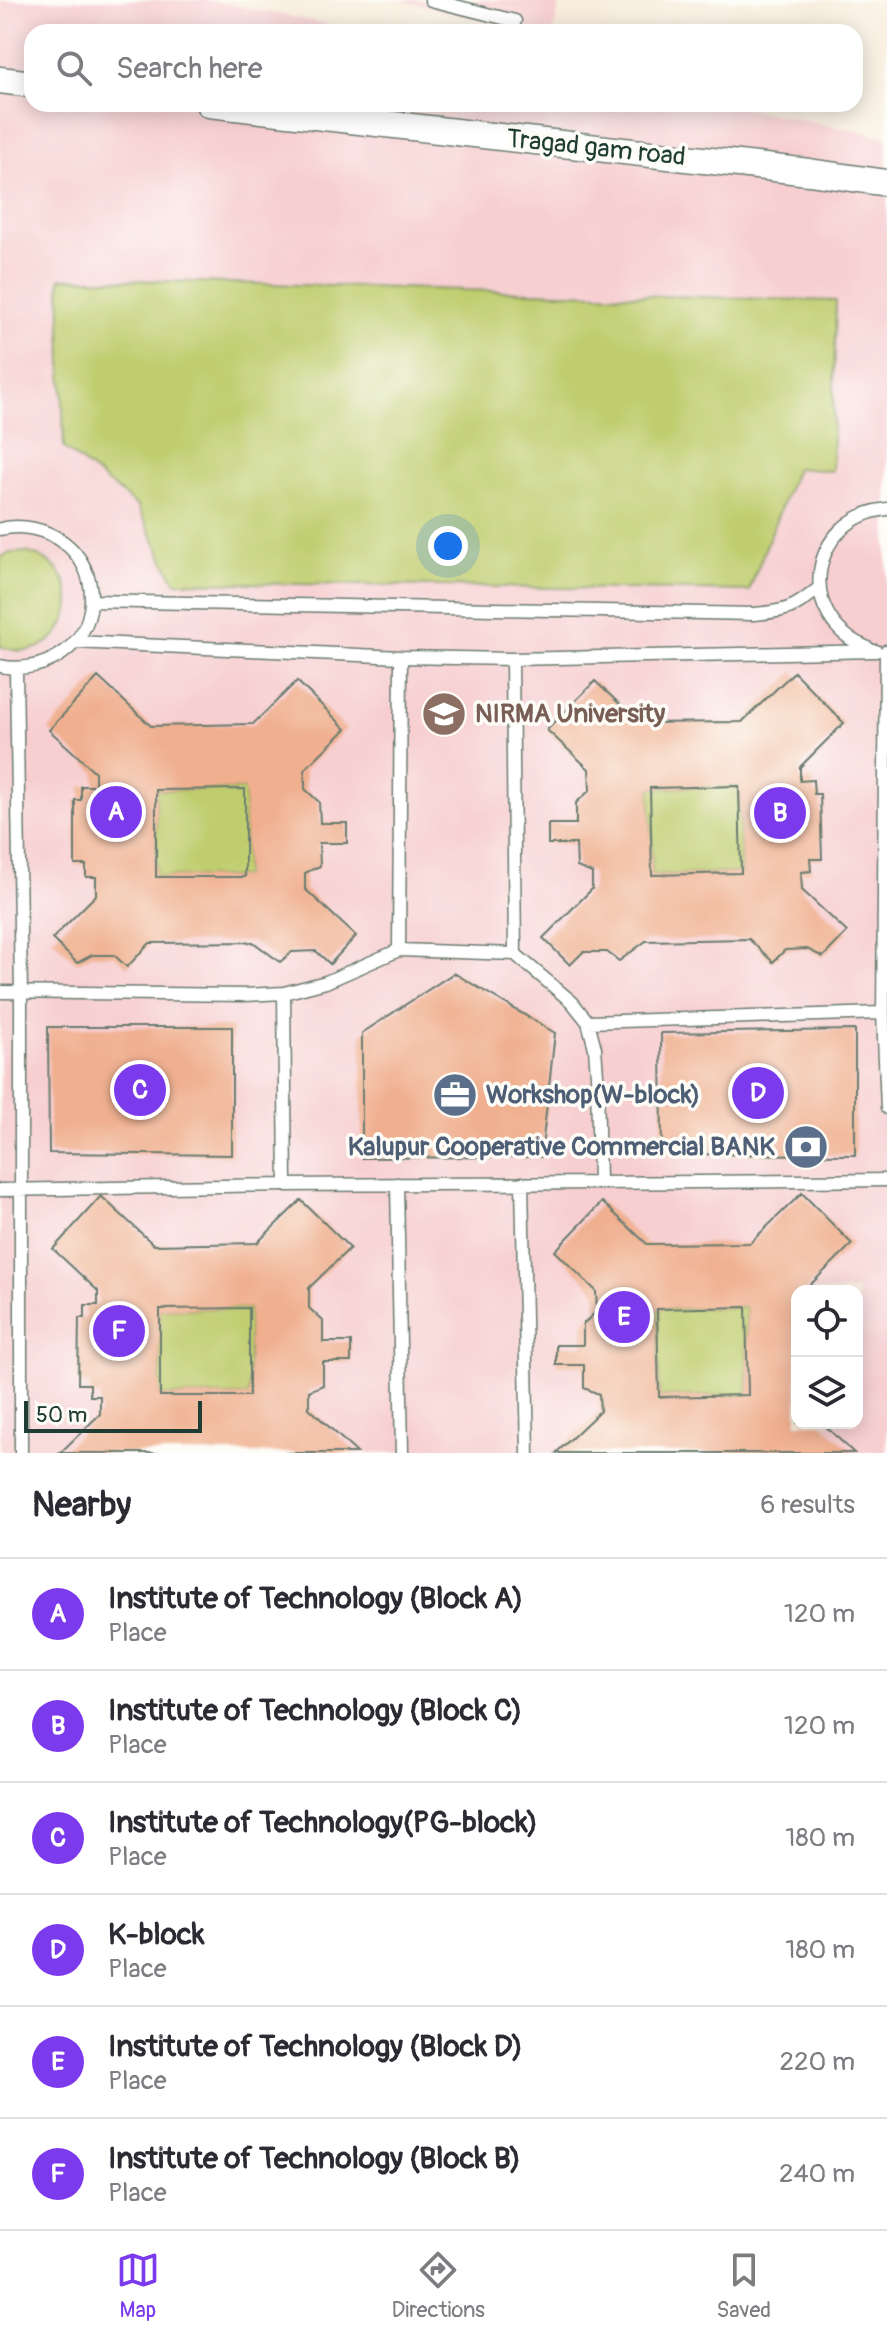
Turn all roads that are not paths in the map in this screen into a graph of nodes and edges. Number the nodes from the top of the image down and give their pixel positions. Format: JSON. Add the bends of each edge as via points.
{"nodes":[{"id":1,"x":431,"y":0,"type":"edge"},
{"id":2,"x":515,"y":21,"type":"dead end"},
{"id":3,"x":0,"y":80,"type":"edge"},
{"id":4,"x":24,"y":83,"type":"edge"},
{"id":5,"x":280,"y":112,"type":"edge"},
{"id":6,"x":887,"y":183,"type":"edge"},
{"id":7,"x":887,"y":509,"type":"edge"},
{"id":8,"x":0,"y":529,"type":"edge"},
{"id":9,"x":819,"y":588,"type":"junction"},
{"id":10,"x":91,"y":601,"type":"junction"},
{"id":11,"x":75,"y":642,"type":"junction"},
{"id":12,"x":883,"y":651,"type":"edge"},
{"id":13,"x":401,"y":657,"type":"junction"},
{"id":14,"x":512,"y":659,"type":"junction"},
{"id":15,"x":0,"y":666,"type":"edge"},
{"id":16,"x":16,"y":670,"type":"junction"},
{"id":17,"x":399,"y":950,"type":"junction"},
{"id":18,"x":515,"y":954,"type":"junction"},
{"id":19,"x":0,"y":992,"type":"edge"},
{"id":20,"x":21,"y":993,"type":"junction"},
{"id":21,"x":284,"y":993,"type":"junction"},
{"id":22,"x":883,"y":1013,"type":"junction"},
{"id":23,"x":588,"y":1022,"type":"junction"},
{"id":24,"x":887,"y":1108,"type":"edge"},
{"id":25,"x":887,"y":1180,"type":"edge"},
{"id":26,"x":522,"y":1183,"type":"junction"},
{"id":27,"x":599,"y":1183,"type":"junction"},
{"id":28,"x":397,"y":1184,"type":"junction"},
{"id":29,"x":286,"y":1185,"type":"junction"},
{"id":30,"x":0,"y":1190,"type":"edge"},
{"id":31,"x":21,"y":1190,"type":"junction"},
{"id":32,"x":21,"y":1453,"type":"edge"},
{"id":33,"x":402,"y":1453,"type":"edge"},
{"id":34,"x":528,"y":1453,"type":"edge"}],
"edges":[{"from":1,"to":2,"type":"lane"},
{"from":3,"to":4,"type":"street"},
{"from":5,"to":6,"type":"street","name":"Tragad gam road"},
{"from":7,"to":9,"type":"lane","via":[[849,522],[831,540],[821,563]]},
{"from":8,"to":10,"type":"lane","via":[[38,528],[60,539],[77,555],[88,577]]},
{"from":9,"to":10,"type":"lane","via":[[797,606],[754,614]]},
{"from":9,"to":12,"type":"lane","via":[[837,628],[855,643]]},
{"from":10,"to":11,"type":"lane","via":[[87,623]]},
{"from":11,"to":13,"type":"lane"},
{"from":11,"to":16,"type":"lane","via":[[38,667]]},
{"from":12,"to":14,"type":"lane"},
{"from":12,"to":22,"type":"lane"},
{"from":13,"to":14,"type":"lane"},
{"from":13,"to":17,"type":"lane"},
{"from":14,"to":18,"type":"lane"},
{"from":15,"to":16,"type":"lane"},
{"from":16,"to":20,"type":"lane"},
{"from":17,"to":18,"type":"lane"},
{"from":17,"to":21,"type":"lane","via":[[326,982]]},
{"from":18,"to":23,"type":"lane"},
{"from":19,"to":20,"type":"lane"},
{"from":20,"to":21,"type":"lane"},
{"from":20,"to":31,"type":"lane"},
{"from":21,"to":29,"type":"lane"},
{"from":22,"to":23,"type":"lane"},
{"from":22,"to":24,"type":"lane"},
{"from":23,"to":27,"type":"lane","via":[[597,1075]]},
{"from":25,"to":27,"type":"lane"},
{"from":26,"to":27,"type":"lane"},
{"from":26,"to":28,"type":"lane"},
{"from":26,"to":34,"type":"lane"},
{"from":28,"to":29,"type":"lane"},
{"from":28,"to":33,"type":"lane"},
{"from":29,"to":31,"type":"lane"},
{"from":30,"to":31,"type":"lane"},
{"from":31,"to":32,"type":"lane"}]}
